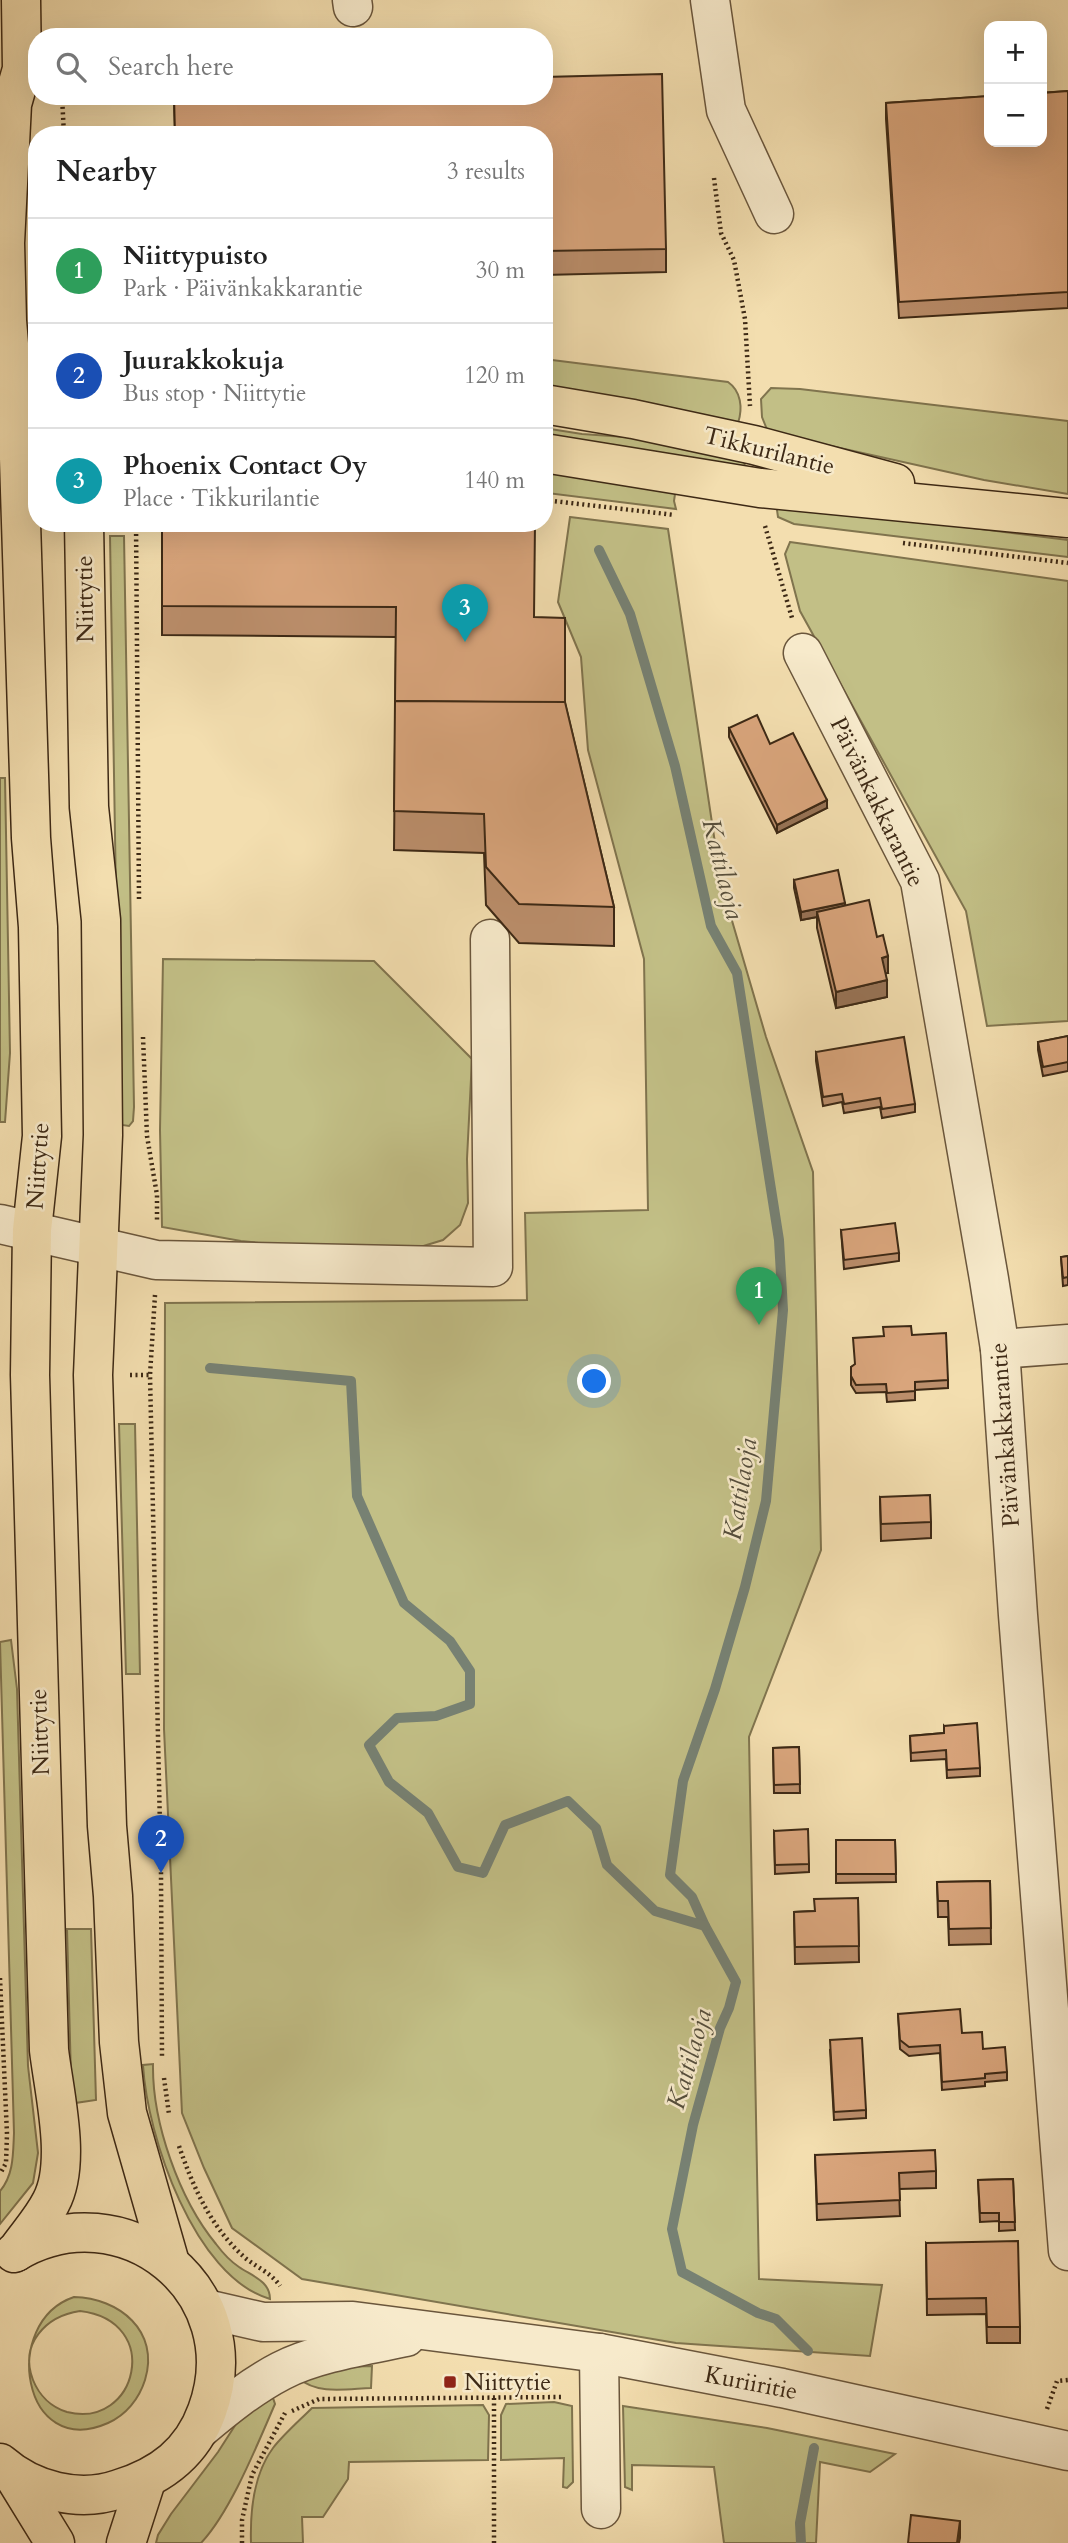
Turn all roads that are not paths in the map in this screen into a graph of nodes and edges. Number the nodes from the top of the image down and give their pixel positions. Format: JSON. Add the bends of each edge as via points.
{"nodes":[{"id":1,"x":21,"y":0,"type":"edge"},
{"id":2,"x":710,"y":0,"type":"edge"},
{"id":3,"x":22,"y":68,"type":"junction"},
{"id":4,"x":28,"y":86,"type":"edge"},
{"id":5,"x":34,"y":105,"type":"edge"},
{"id":6,"x":36,"y":126,"type":"edge"},
{"id":7,"x":774,"y":214,"type":"dead end"},
{"id":8,"x":15,"y":322,"type":"edge"},
{"id":9,"x":16,"y":371,"type":"edge"},
{"id":10,"x":553,"y":406,"type":"edge"},
{"id":11,"x":553,"y":454,"type":"edge"},
{"id":12,"x":992,"y":509,"type":"junction"},
{"id":13,"x":1068,"y":518,"type":"edge"},
{"id":14,"x":84,"y":532,"type":"edge"},
{"id":15,"x":803,"y":653,"type":"road end"},
{"id":16,"x":490,"y":939,"type":"dead end"},
{"id":17,"x":16,"y":1227,"type":"edge"},
{"id":18,"x":98,"y":1248,"type":"junction"},
{"id":19,"x":1068,"y":1344,"type":"edge"},
{"id":20,"x":1000,"y":1349,"type":"junction"},
{"id":21,"x":1068,"y":2251,"type":"edge"},
{"id":22,"x":8,"y":2259,"type":"edge"},
{"id":23,"x":170,"y":2263,"type":"junction"},
{"id":24,"x":206,"y":2309,"type":"junction"},
{"id":25,"x":432,"y":2331,"type":"junction"},
{"id":26,"x":598,"y":2353,"type":"junction"},
{"id":27,"x":201,"y":2428,"type":"junction"},
{"id":28,"x":1068,"y":2451,"type":"edge"},
{"id":29,"x":6,"y":2468,"type":"edge"},
{"id":30,"x":146,"y":2481,"type":"junction"},
{"id":31,"x":601,"y":2509,"type":"dead end"},
{"id":32,"x":55,"y":2543,"type":"edge"},
{"id":33,"x":126,"y":2543,"type":"edge"}],
"edges":[{"from":1,"to":3,"type":"main road","name":"Niittytie"},
{"from":2,"to":7,"type":"street","via":[[726,110]]},
{"from":3,"to":4,"type":"main road","name":"Niittytie"},
{"from":3,"to":8,"type":"main road","name":"Niittytie","via":[[12,104],[5,243]]},
{"from":5,"to":6,"type":"main road","name":"Niittytie"},
{"from":8,"to":9,"type":"main road","name":"Niittytie"},
{"from":9,"to":17,"type":"main road","name":"Niittytie","via":[[42,1136]]},
{"from":10,"to":12,"type":"main road","name":"Tikkurilantie","via":[[754,445]]},
{"from":11,"to":12,"type":"main road","name":"Tikkurilantie","via":[[760,488]]},
{"from":12,"to":13,"type":"main road","name":"Tikkurilantie"},
{"from":14,"to":18,"type":"main road","name":"Niittytie","via":[[89,807],[101,920],[103,1135]]},
{"from":15,"to":20,"type":"street","name":"Päivänkakkarantie","via":[[920,881]]},
{"from":16,"to":18,"type":"street","via":[[493,1267],[156,1260]]},
{"from":17,"to":18,"type":"street"},
{"from":17,"to":22,"type":"main road","name":"Niittytie","via":[[30,1375],[49,2050],[60,2141],[52,2201]]},
{"from":18,"to":23,"type":"main road","name":"Niittytie","via":[[94,1402],[107,1826],[119,2042],[127,2113]]},
{"from":19,"to":20,"type":"street"},
{"from":20,"to":21,"type":"street","name":"Päivänkakkarantie"},
{"from":22,"to":23,"type":"main road","via":[[58,2234],[82,2232],[130,2239]]},
{"from":23,"to":24,"type":"main road"},
{"from":24,"to":25,"type":"street","name":"Kuriiritie","via":[[263,2322],[353,2321]]},
{"from":24,"to":27,"type":"main road","via":[[218,2360],[215,2389]]},
{"from":25,"to":26,"type":"street","name":"Kuriiritie"},
{"from":25,"to":27,"type":"street","name":"Kuriiritie","via":[[282,2370]]},
{"from":26,"to":28,"type":"street","name":"Kuriiritie"},
{"from":26,"to":31,"type":"street"},
{"from":27,"to":30,"type":"main road","via":[[179,2457]]},
{"from":29,"to":30,"type":"main road","via":[[48,2490],[77,2496],[106,2494]]},
{"from":29,"to":32,"type":"main road"},
{"from":30,"to":33,"type":"main road"}]}
